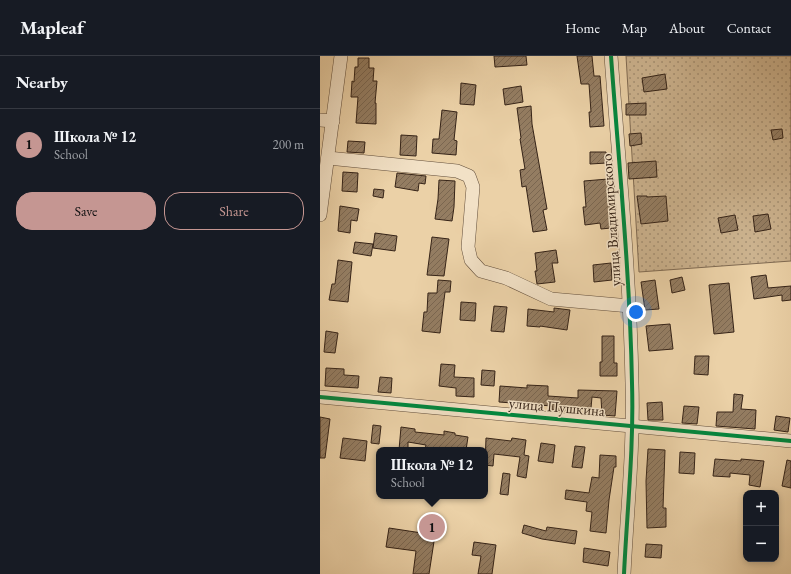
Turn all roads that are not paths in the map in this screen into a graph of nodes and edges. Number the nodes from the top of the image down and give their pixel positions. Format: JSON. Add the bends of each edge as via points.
{"nodes":[{"id":1,"x":341,"y":56,"type":"edge"},
{"id":2,"x":611,"y":56,"type":"edge"},
{"id":3,"x":326,"y":120,"type":"edge"},
{"id":4,"x":328,"y":158,"type":"junction"},
{"id":5,"x":320,"y":215,"type":"edge"},
{"id":6,"x":630,"y":306,"type":"junction"},
{"id":7,"x":320,"y":397,"type":"edge"},
{"id":8,"x":632,"y":426,"type":"junction"},
{"id":9,"x":791,"y":441,"type":"edge"},
{"id":10,"x":624,"y":574,"type":"edge"}],
"edges":[{"from":1,"to":3,"type":"street"},
{"from":2,"to":6,"type":"street","name":"улица Владимирского"},
{"from":3,"to":4,"type":"street"},
{"from":4,"to":5,"type":"street"},
{"from":4,"to":6,"type":"street","via":[[457,171],[469,176],[473,187],[468,247],[471,260],[481,271],[506,278],[550,299]]},
{"from":6,"to":8,"type":"street","name":"улица Владимирского"},
{"from":7,"to":8,"type":"street","name":"улица Пушкина"},
{"from":8,"to":9,"type":"street","name":"улица Пушкина"},
{"from":8,"to":10,"type":"street","name":"улица Владимирского"}]}
